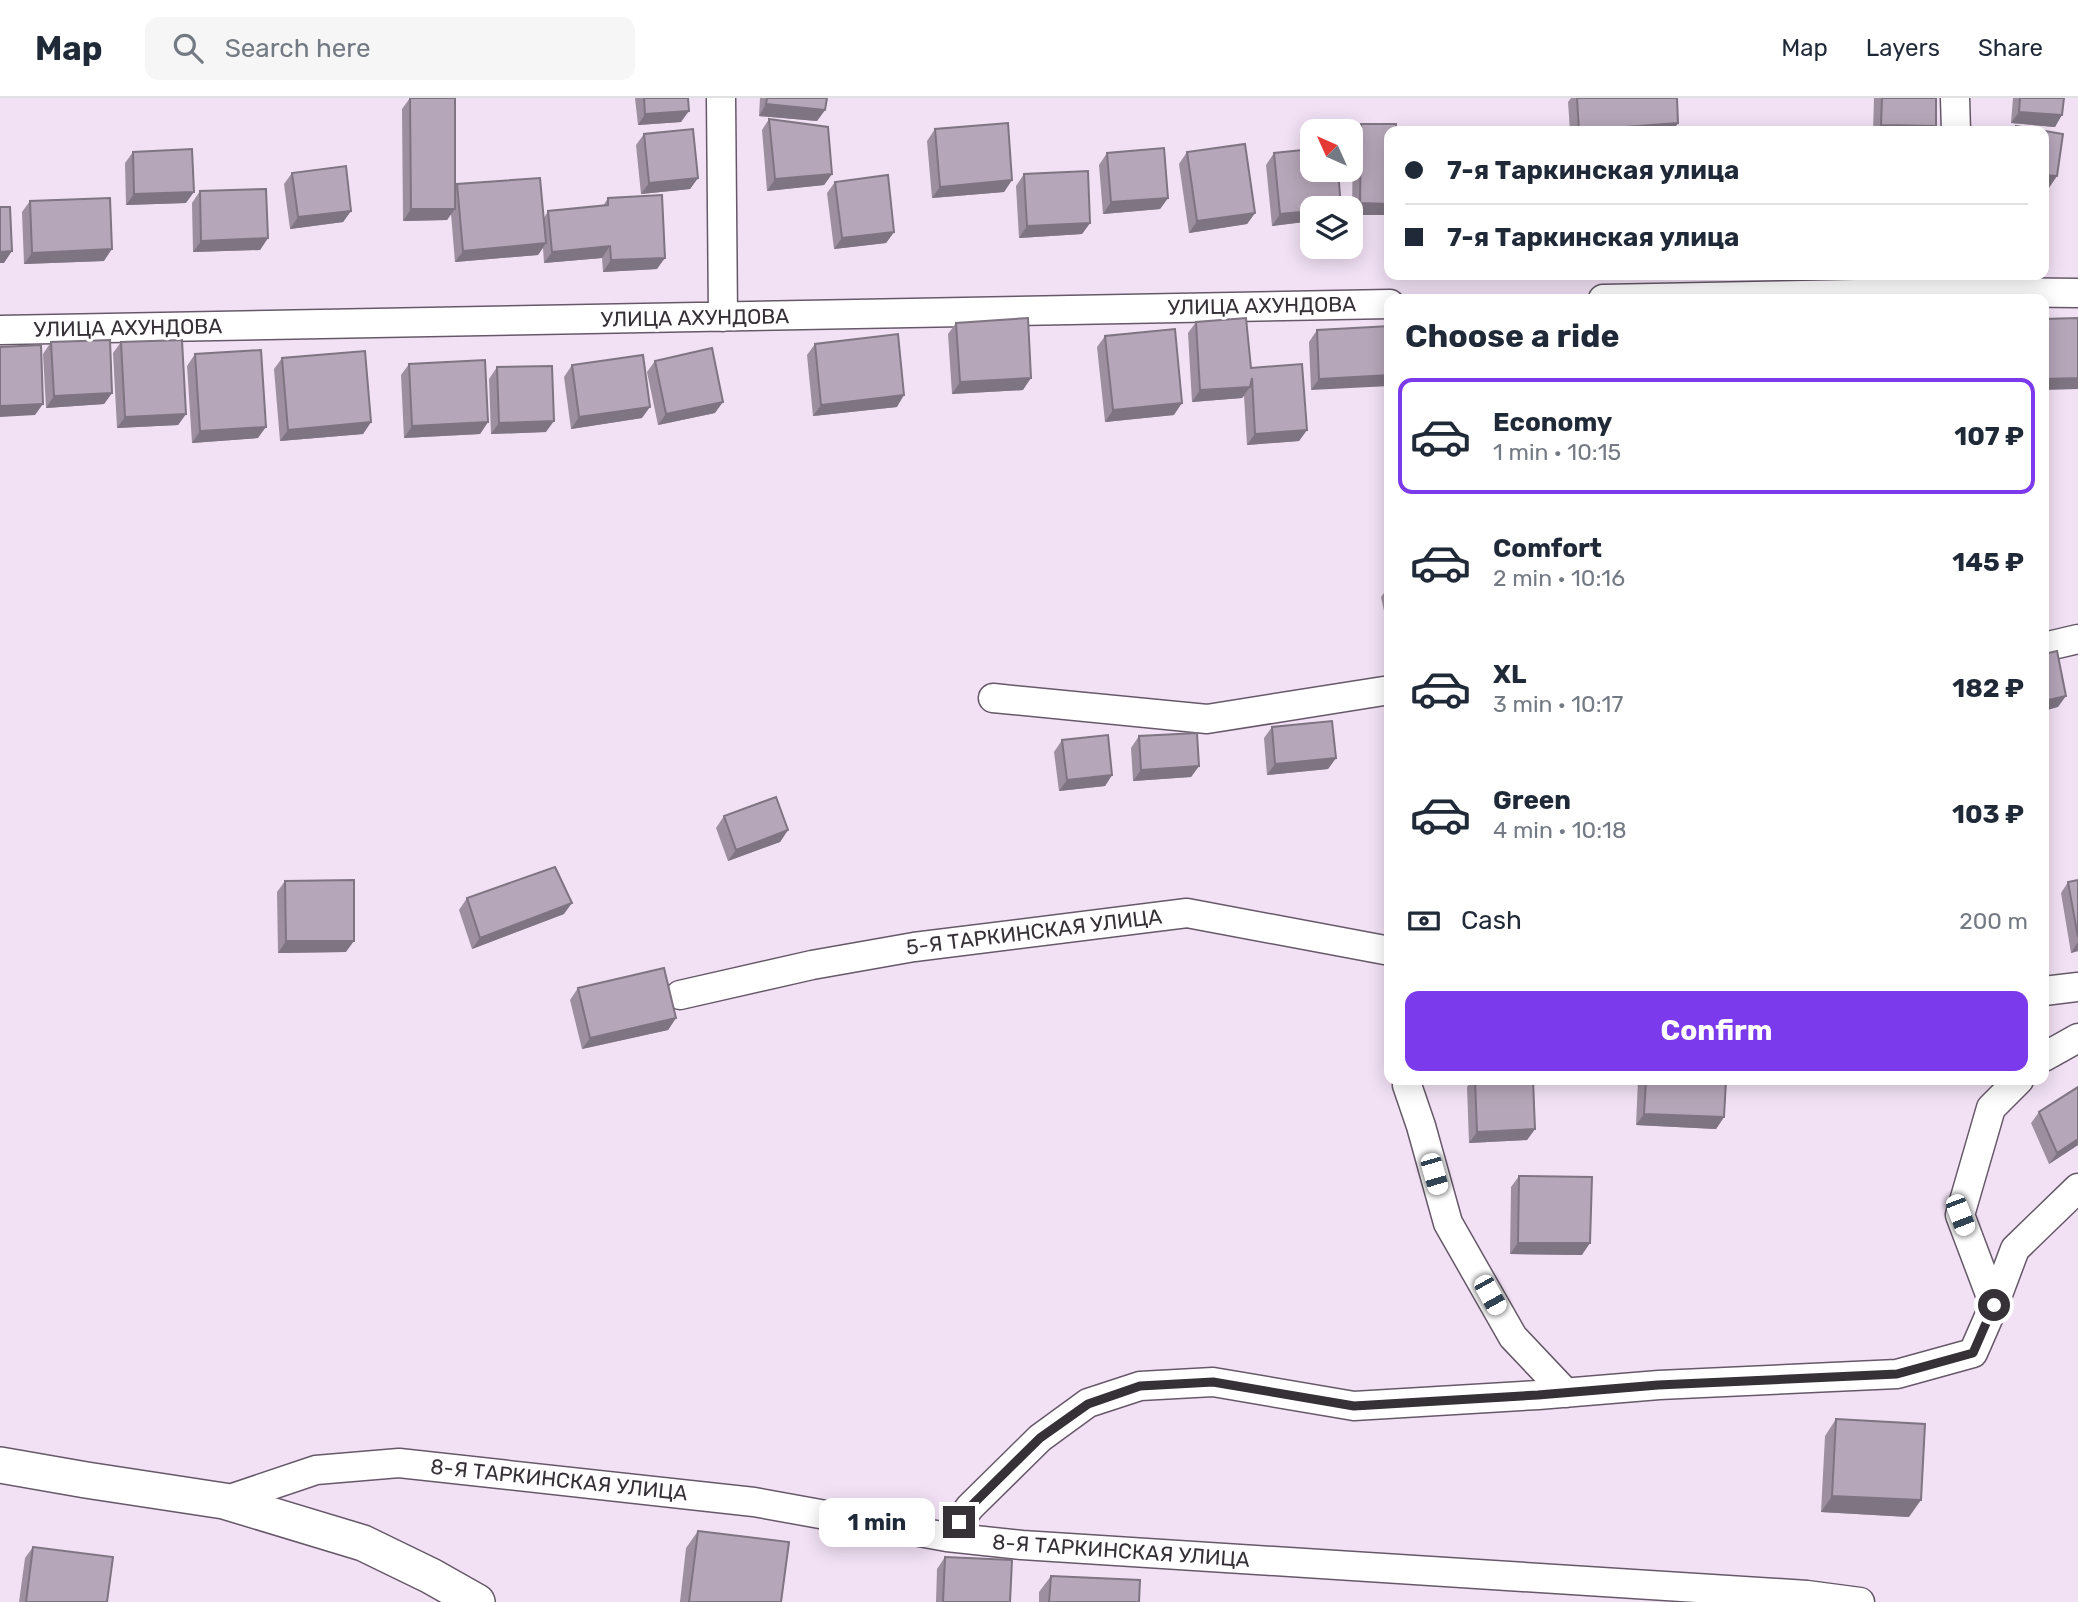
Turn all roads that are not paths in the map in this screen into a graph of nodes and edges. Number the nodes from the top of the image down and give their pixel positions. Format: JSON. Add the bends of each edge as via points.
{"nodes":[{"id":1,"x":721,"y":98,"type":"edge"},
{"id":2,"x":1955,"y":98,"type":"edge"},
{"id":3,"x":1956,"y":126,"type":"edge"},
{"id":4,"x":1959,"y":283,"type":"edge"},
{"id":5,"x":2078,"y":293,"type":"edge"},
{"id":6,"x":1714,"y":294,"type":"edge"},
{"id":7,"x":1384,"y":304,"type":"edge"},
{"id":8,"x":723,"y":317,"type":"junction"},
{"id":9,"x":0,"y":330,"type":"edge"},
{"id":10,"x":2078,"y":639,"type":"edge"},
{"id":11,"x":2049,"y":646,"type":"edge"},
{"id":12,"x":1384,"y":691,"type":"edge"},
{"id":13,"x":993,"y":698,"type":"dead end"},
{"id":14,"x":1384,"y":950,"type":"edge"},
{"id":15,"x":2078,"y":987,"type":"edge"},
{"id":16,"x":2049,"y":990,"type":"edge"},
{"id":17,"x":680,"y":995,"type":"dead end"},
{"id":18,"x":2078,"y":1038,"type":"edge"},
{"id":19,"x":2049,"y":1054,"type":"edge"},
{"id":20,"x":1407,"y":1085,"type":"edge"},
{"id":21,"x":2014,"y":1085,"type":"edge"},
{"id":22,"x":2078,"y":1188,"type":"edge"},
{"id":23,"x":1994,"y":1305,"type":"junction"},
{"id":24,"x":1566,"y":1393,"type":"junction"},
{"id":25,"x":0,"y":1465,"type":"edge"},
{"id":26,"x":224,"y":1501,"type":"junction"},
{"id":27,"x":947,"y":1537,"type":"junction"},
{"id":28,"x":435,"y":1589,"type":"edge"},
{"id":29,"x":477,"y":1602,"type":"edge"},
{"id":30,"x":1860,"y":1602,"type":"edge"}],
"edges":[{"from":1,"to":8,"type":"street"},
{"from":2,"to":3,"type":"street"},
{"from":4,"to":5,"type":"street"},
{"from":4,"to":6,"type":"street"},
{"from":7,"to":8,"type":"street","name":"УЛИЦА АХУНДОВА"},
{"from":8,"to":9,"type":"street","name":"УЛИЦА АХУНДОВА"},
{"from":10,"to":11,"type":"street"},
{"from":12,"to":13,"type":"street","via":[[1207,719]]},
{"from":14,"to":17,"type":"street","name":"5-Я ТАРКИНСКАЯ УЛИЦА","via":[[1187,913],[914,947]]},
{"from":15,"to":16,"type":"street"},
{"from":18,"to":19,"type":"street"},
{"from":20,"to":24,"type":"street","via":[[1448,1223],[1513,1337]]},
{"from":21,"to":23,"type":"street","via":[[1991,1108],[1960,1215]]},
{"from":22,"to":23,"type":"street","via":[[2015,1249]]},
{"from":23,"to":24,"type":"street","via":[[1973,1353],[1897,1374]]},
{"from":24,"to":27,"type":"street","via":[[1354,1406],[1213,1382],[1140,1386],[1088,1404],[1040,1438],[970,1507]]},
{"from":25,"to":26,"type":"street"},
{"from":26,"to":27,"type":"street","name":"8-Я ТАРКИНСКАЯ УЛИЦА","via":[[316,1470],[399,1463],[754,1502]]},
{"from":26,"to":28,"type":"street","via":[[363,1543]]},
{"from":27,"to":30,"type":"street","name":"8-Я ТАРКИНСКАЯ УЛИЦА"},
{"from":28,"to":29,"type":"street"}]}
